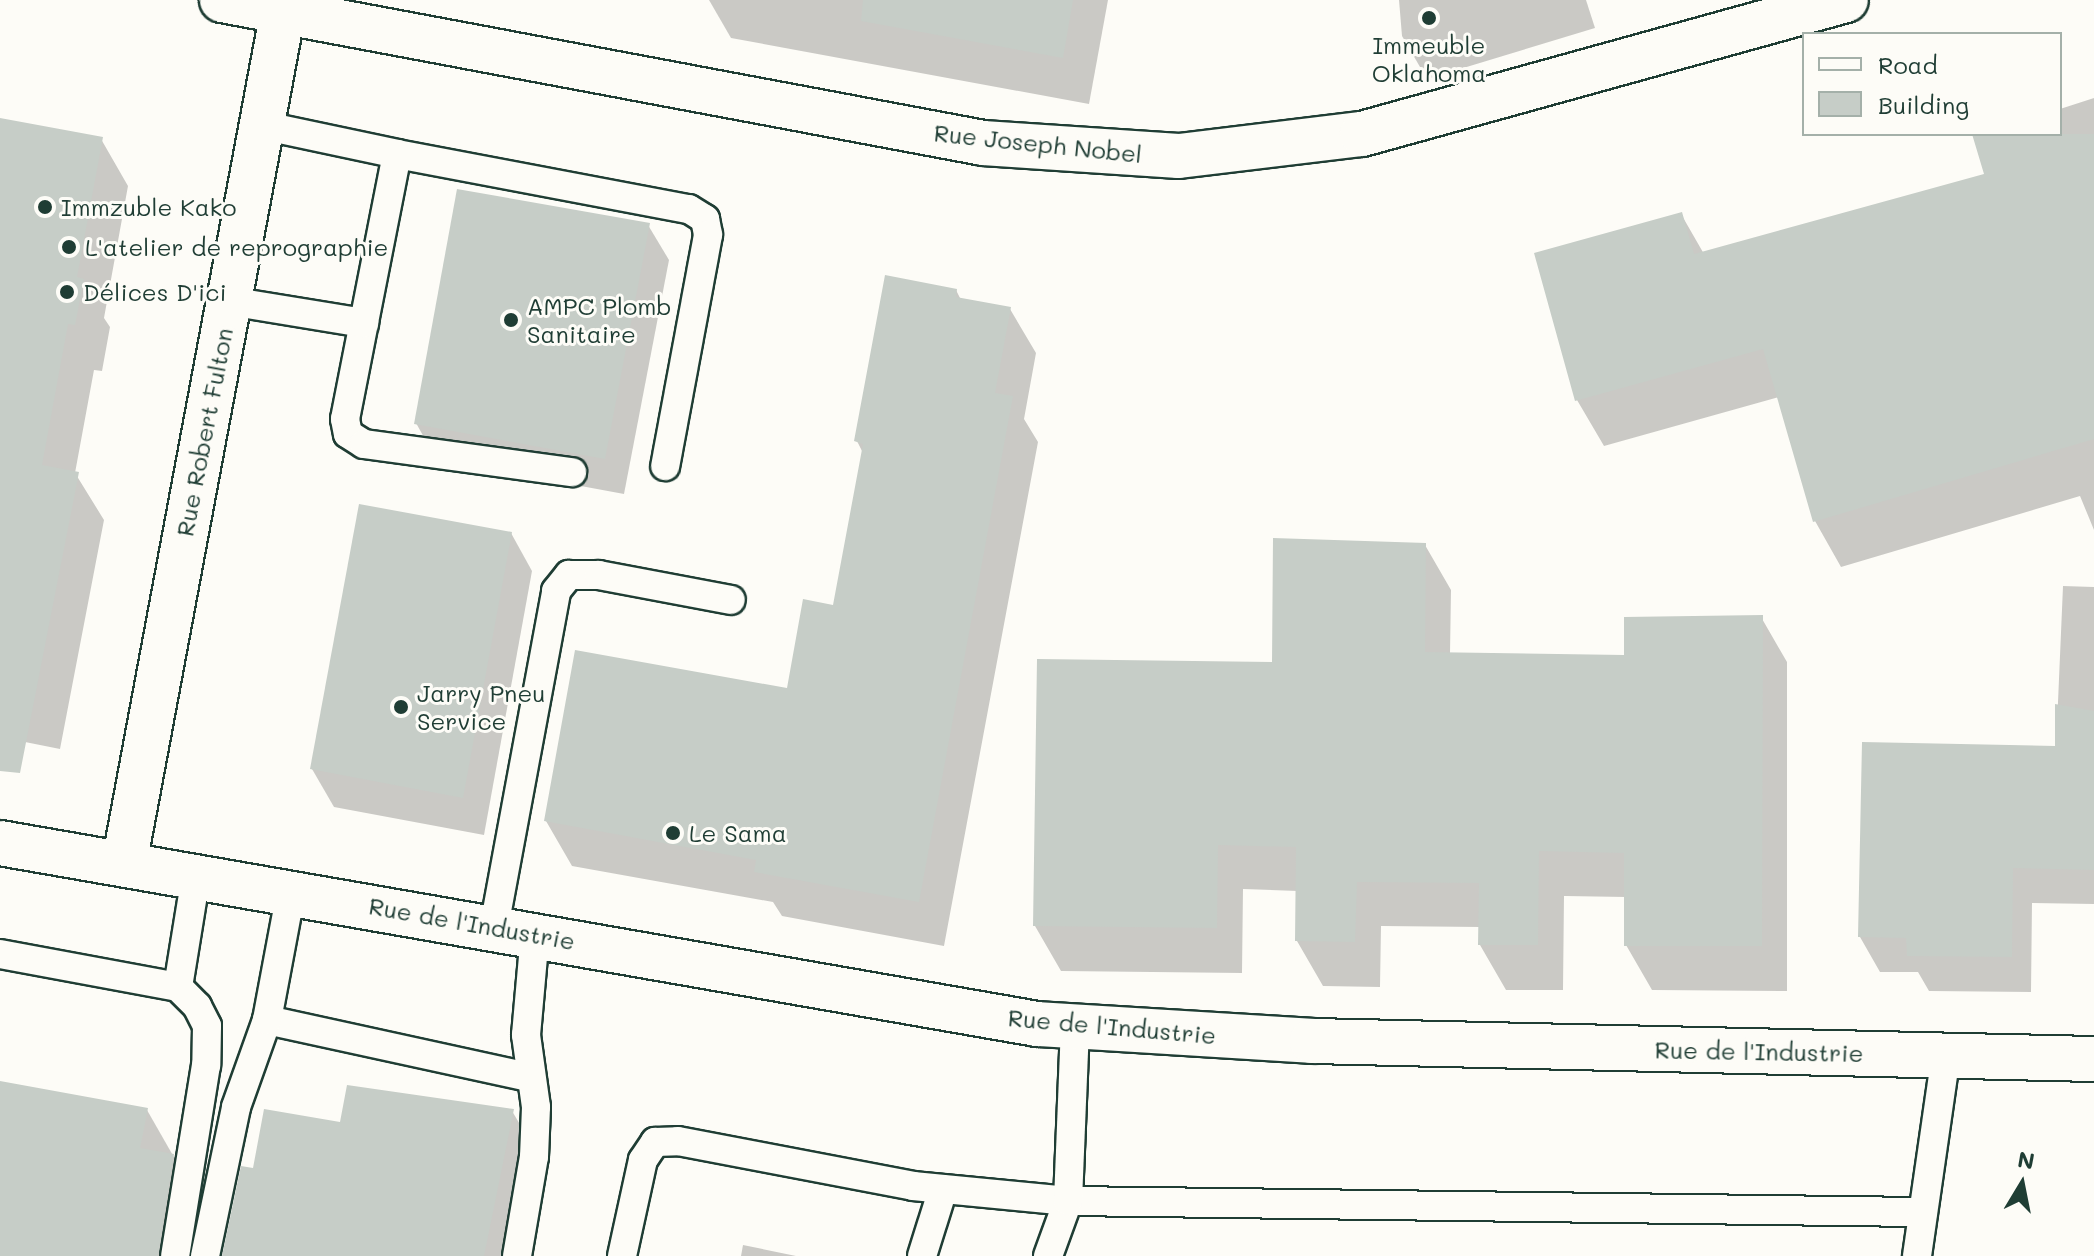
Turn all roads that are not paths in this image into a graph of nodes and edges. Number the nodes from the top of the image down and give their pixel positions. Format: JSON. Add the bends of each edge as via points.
{"nodes":[{"id":1,"x":222,"y":0,"type":"edge"},
{"id":2,"x":1846,"y":0,"type":"edge"},
{"id":3,"x":283,"y":6,"type":"edge"},
{"id":4,"x":261,"y":125,"type":"junction"},
{"id":5,"x":397,"y":154,"type":"junction"},
{"id":6,"x":229,"y":301,"type":"junction"},
{"id":7,"x":364,"y":323,"type":"junction"},
{"id":8,"x":665,"y":466,"type":"dead end"},
{"id":9,"x":572,"y":472,"type":"dead end"},
{"id":10,"x":731,"y":600,"type":"dead end"},
{"id":11,"x":0,"y":843,"type":"edge"},
{"id":12,"x":124,"y":864,"type":"junction"},
{"id":13,"x":196,"y":876,"type":"junction"},
{"id":14,"x":291,"y":892,"type":"junction"},
{"id":15,"x":515,"y":930,"type":"junction"},
{"id":16,"x":0,"y":954,"type":"edge"},
{"id":17,"x":178,"y":987,"type":"junction"},
{"id":18,"x":267,"y":1020,"type":"junction"},
{"id":19,"x":1075,"y":1026,"type":"junction"},
{"id":20,"x":1946,"y":1055,"type":"junction"},
{"id":21,"x":2094,"y":1059,"type":"edge"},
{"id":22,"x":528,"y":1077,"type":"junction"},
{"id":23,"x":943,"y":1189,"type":"junction"},
{"id":24,"x":1068,"y":1201,"type":"junction"},
{"id":25,"x":1923,"y":1212,"type":"junction"},
{"id":26,"x":175,"y":1256,"type":"edge"},
{"id":27,"x":205,"y":1256,"type":"edge"},
{"id":28,"x":517,"y":1256,"type":"edge"},
{"id":29,"x":622,"y":1256,"type":"edge"},
{"id":30,"x":922,"y":1256,"type":"edge"},
{"id":31,"x":1048,"y":1256,"type":"edge"},
{"id":32,"x":1917,"y":1256,"type":"edge"}],
"edges":[{"from":1,"to":3,"type":"street","name":"Rue Joseph Nobel"},
{"from":2,"to":3,"type":"street","name":"Rue Joseph Nobel","via":[[1362,134],[1179,156],[983,143]]},
{"from":3,"to":4,"type":"street","name":"Rue Robert Fulton"},
{"from":4,"to":5,"type":"lane"},
{"from":4,"to":6,"type":"street","name":"Rue Robert Fulton"},
{"from":5,"to":7,"type":"lane"},
{"from":5,"to":8,"type":"lane","via":[[689,209],[705,219],[708,235]]},
{"from":6,"to":7,"type":"lane"},
{"from":6,"to":12,"type":"street","name":"Rue Robert Fulton"},
{"from":7,"to":9,"type":"lane","via":[[345,419],[348,434],[364,444]]},
{"from":10,"to":15,"type":"lane","via":[[599,575],[569,575],[556,591]]},
{"from":11,"to":12,"type":"street","name":"Rue de l'Industrie"},
{"from":12,"to":13,"type":"street","name":"Rue de l'Industrie"},
{"from":13,"to":14,"type":"street","name":"Rue de l'Industrie"},
{"from":13,"to":17,"type":"lane"},
{"from":14,"to":15,"type":"street","name":"Rue de l'Industrie"},
{"from":14,"to":18,"type":"lane"},
{"from":15,"to":19,"type":"street","name":"Rue de l'Industrie","via":[[1037,1024]]},
{"from":15,"to":22,"type":"lane"},
{"from":16,"to":17,"type":"lane"},
{"from":17,"to":26,"type":"lane","via":[[207,1026]]},
{"from":18,"to":22,"type":"lane"},
{"from":18,"to":27,"type":"lane","via":[[236,1107]]},
{"from":19,"to":20,"type":"street","name":"Rue de l'Industrie","via":[[1312,1041]]},
{"from":19,"to":24,"type":"lane"},
{"from":20,"to":21,"type":"street","name":"Rue de l'Industrie"},
{"from":20,"to":25,"type":"lane"},
{"from":22,"to":28,"type":"lane","via":[[536,1107],[534,1157]]},
{"from":23,"to":24,"type":"lane"},
{"from":23,"to":29,"type":"lane","via":[[678,1141],[655,1142],[643,1160]]},
{"from":23,"to":30,"type":"lane"},
{"from":24,"to":25,"type":"lane"},
{"from":24,"to":31,"type":"lane"},
{"from":25,"to":32,"type":"lane"}]}
